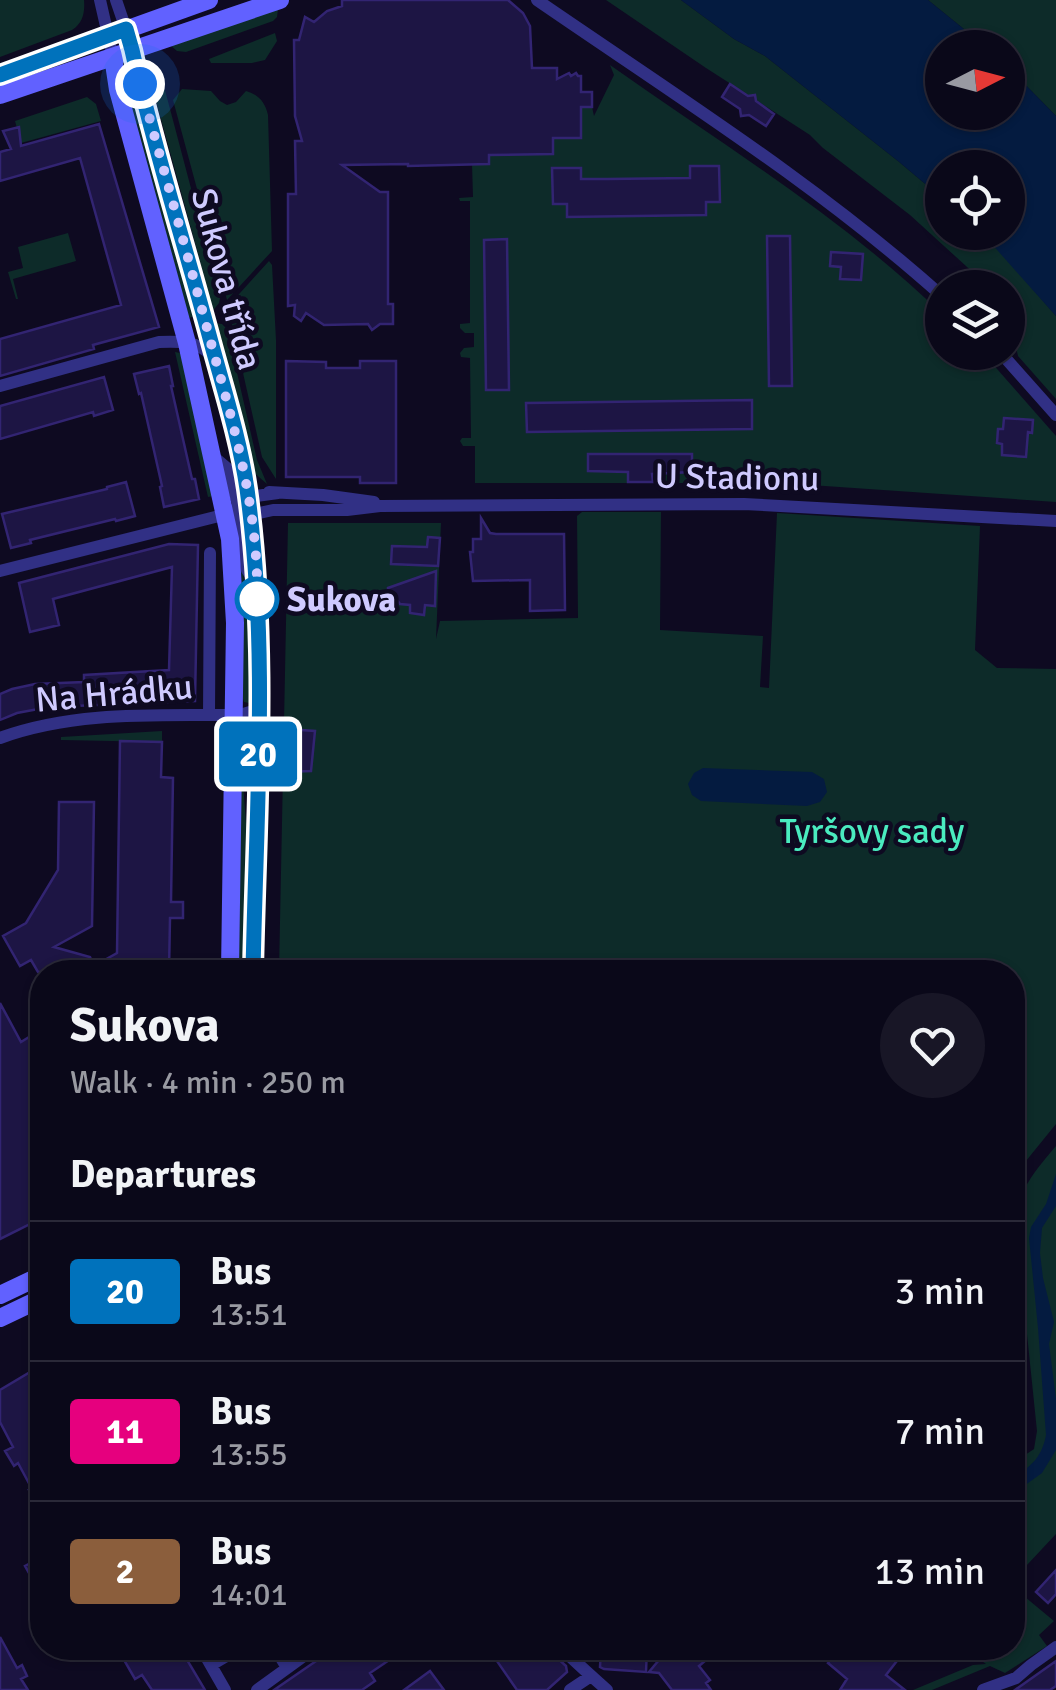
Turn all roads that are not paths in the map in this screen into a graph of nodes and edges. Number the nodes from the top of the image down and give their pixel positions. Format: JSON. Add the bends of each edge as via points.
{"nodes":[{"id":1,"x":100,"y":0,"type":"edge"},
{"id":2,"x":116,"y":0,"type":"edge"},
{"id":3,"x":209,"y":0,"type":"edge"},
{"id":4,"x":280,"y":0,"type":"edge"},
{"id":5,"x":537,"y":0,"type":"edge"},
{"id":6,"x":118,"y":32,"type":"junction"},
{"id":7,"x":132,"y":50,"type":"junction"},
{"id":8,"x":113,"y":57,"type":"junction"},
{"id":9,"x":0,"y":75,"type":"edge"},
{"id":10,"x":0,"y":95,"type":"edge"},
{"id":11,"x":925,"y":281,"type":"edge"},
{"id":12,"x":188,"y":343,"type":"junction"},
{"id":13,"x":218,"y":369,"type":"junction"},
{"id":14,"x":1016,"y":370,"type":"edge"},
{"id":15,"x":0,"y":386,"type":"edge"},
{"id":16,"x":1056,"y":415,"type":"edge"},
{"id":17,"x":242,"y":467,"type":"junction"},
{"id":18,"x":278,"y":493,"type":"junction"},
{"id":19,"x":416,"y":506,"type":"junction"},
{"id":20,"x":241,"y":509,"type":"junction"},
{"id":21,"x":1056,"y":522,"type":"edge"},
{"id":22,"x":210,"y":553,"type":"dead end"},
{"id":23,"x":0,"y":572,"type":"edge"},
{"id":24,"x":258,"y":705,"type":"junction"},
{"id":25,"x":235,"y":715,"type":"junction"},
{"id":26,"x":209,"y":716,"type":"junction"},
{"id":27,"x":0,"y":738,"type":"edge"},
{"id":28,"x":257,"y":784,"type":"junction"},
{"id":29,"x":230,"y":960,"type":"edge"},
{"id":30,"x":253,"y":960,"type":"edge"},
{"id":31,"x":30,"y":1280,"type":"edge"},
{"id":32,"x":0,"y":1296,"type":"edge"},
{"id":33,"x":30,"y":1304,"type":"edge"},
{"id":34,"x":0,"y":1318,"type":"edge"},
{"id":35,"x":1056,"y":1647,"type":"edge"},
{"id":36,"x":207,"y":1660,"type":"edge"},
{"id":37,"x":220,"y":1660,"type":"edge"},
{"id":38,"x":282,"y":1660,"type":"edge"},
{"id":39,"x":298,"y":1660,"type":"edge"},
{"id":40,"x":573,"y":1660,"type":"edge"},
{"id":41,"x":210,"y":1666,"type":"junction"},
{"id":42,"x":287,"y":1668,"type":"junction"},
{"id":43,"x":588,"y":1678,"type":"junction"},
{"id":44,"x":226,"y":1690,"type":"edge"},
{"id":45,"x":258,"y":1690,"type":"edge"},
{"id":46,"x":570,"y":1690,"type":"edge"},
{"id":47,"x":607,"y":1690,"type":"edge"},
{"id":48,"x":983,"y":1690,"type":"edge"}],
"edges":[{"from":1,"to":6,"type":"street"},
{"from":2,"to":6,"type":"street"},
{"from":3,"to":6,"type":"street"},
{"from":4,"to":7,"type":"street"},
{"from":5,"to":11,"type":"street","via":[[825,198]]},
{"from":6,"to":7,"type":"street"},
{"from":6,"to":8,"type":"street"},
{"from":6,"to":9,"type":"street"},
{"from":7,"to":8,"type":"street"},
{"from":7,"to":13,"type":"street","name":"Sukova třída"},
{"from":8,"to":10,"type":"street"},
{"from":8,"to":12,"type":"street","name":"Sukova třída"},
{"from":12,"to":13,"type":"street","via":[[208,350]]},
{"from":12,"to":15,"type":"street","via":[[153,343]]},
{"from":12,"to":20,"type":"street","name":"Sukova třída","via":[[214,457]]},
{"from":13,"to":17,"type":"street","name":"Sukova třída"},
{"from":14,"to":16,"type":"street"},
{"from":17,"to":18,"type":"street","via":[[257,489]]},
{"from":17,"to":20,"type":"street","name":"Sukova třída"},
{"from":18,"to":19,"type":"street","name":"U Stadionu"},
{"from":18,"to":20,"type":"street","name":"U Stadionu","via":[[260,495]]},
{"from":19,"to":20,"type":"street","name":"U Stadionu"},
{"from":19,"to":21,"type":"street","name":"U Stadionu","via":[[744,504]]},
{"from":20,"to":23,"type":"street"},
{"from":20,"to":24,"type":"street","name":"Sukova třída","via":[[257,587]]},
{"from":20,"to":25,"type":"street","name":"Sukova třída","via":[[234,577]]},
{"from":22,"to":26,"type":"street"},
{"from":24,"to":25,"type":"street","name":"Na Hrádku"},
{"from":24,"to":28,"type":"street","name":"Sukova třída"},
{"from":25,"to":26,"type":"street","name":"Na Hrádku"},
{"from":25,"to":28,"type":"street","name":"Na Hrádku","via":[[245,720],[246,772]]},
{"from":25,"to":29,"type":"street","name":"Sukova třída"},
{"from":26,"to":27,"type":"street","name":"Na Hrádku","via":[[74,720]]},
{"from":28,"to":30,"type":"street","name":"Sukova třída"},
{"from":31,"to":32,"type":"street"},
{"from":33,"to":34,"type":"street"},
{"from":35,"to":48,"type":"street","via":[[1020,1676]]},
{"from":36,"to":41,"type":"street"},
{"from":37,"to":41,"type":"street"},
{"from":38,"to":42,"type":"street"},
{"from":39,"to":42,"type":"street"},
{"from":40,"to":43,"type":"street"},
{"from":41,"to":44,"type":"street"},
{"from":42,"to":45,"type":"street"},
{"from":43,"to":46,"type":"street"},
{"from":43,"to":47,"type":"street"}]}
